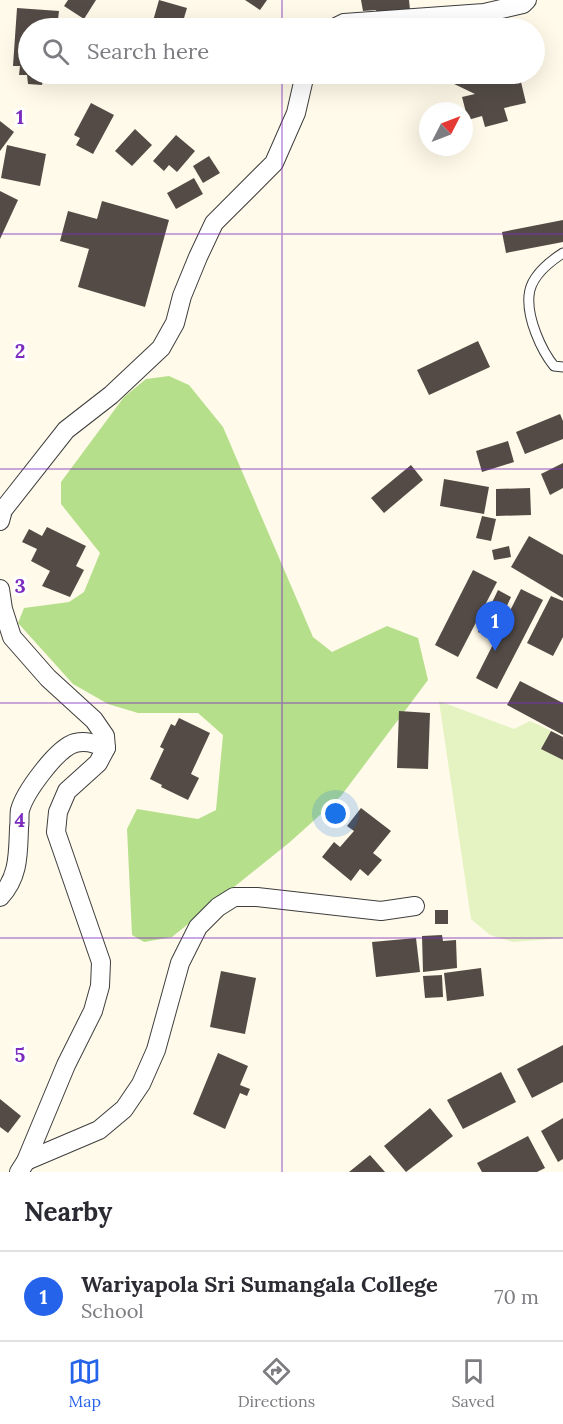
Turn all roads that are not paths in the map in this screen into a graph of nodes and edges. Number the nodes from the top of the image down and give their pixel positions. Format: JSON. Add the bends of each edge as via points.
{"nodes":[{"id":1,"x":527,"y":0,"type":"edge"},
{"id":2,"x":414,"y":18,"type":"edge"},
{"id":3,"x":303,"y":84,"type":"edge"},
{"id":4,"x":563,"y":253,"type":"edge"},
{"id":5,"x":563,"y":367,"type":"edge"},
{"id":6,"x":0,"y":521,"type":"edge"},
{"id":7,"x":0,"y":589,"type":"edge"},
{"id":8,"x":106,"y":748,"type":"junction"},
{"id":9,"x":0,"y":897,"type":"edge"},
{"id":10,"x":415,"y":906,"type":"dead end"},
{"id":11,"x":23,"y":1166,"type":"edge"}],
"edges":[{"from":1,"to":2,"type":"street","via":[[484,13]]},
{"from":3,"to":6,"type":"street","via":[[296,113],[274,163],[214,223],[182,296],[175,323],[161,348],[66,430],[3,510]]},
{"from":4,"to":5,"type":"lane","via":[[548,262],[528,295],[534,327],[546,355],[554,366]]},
{"from":7,"to":8,"type":"street","via":[[12,637],[48,678],[94,720],[105,736]]},
{"from":8,"to":9,"type":"street","via":[[89,741],[73,743],[39,775],[20,809],[17,866],[12,882]]},
{"from":8,"to":11,"type":"street","via":[[98,763],[67,791],[58,812],[56,832],[100,962],[100,986],[93,1011]]},
{"from":10,"to":11,"type":"street","via":[[381,910],[234,897],[218,907],[198,927],[180,963],[156,1050],[141,1084],[124,1109],[99,1130]]}]}
